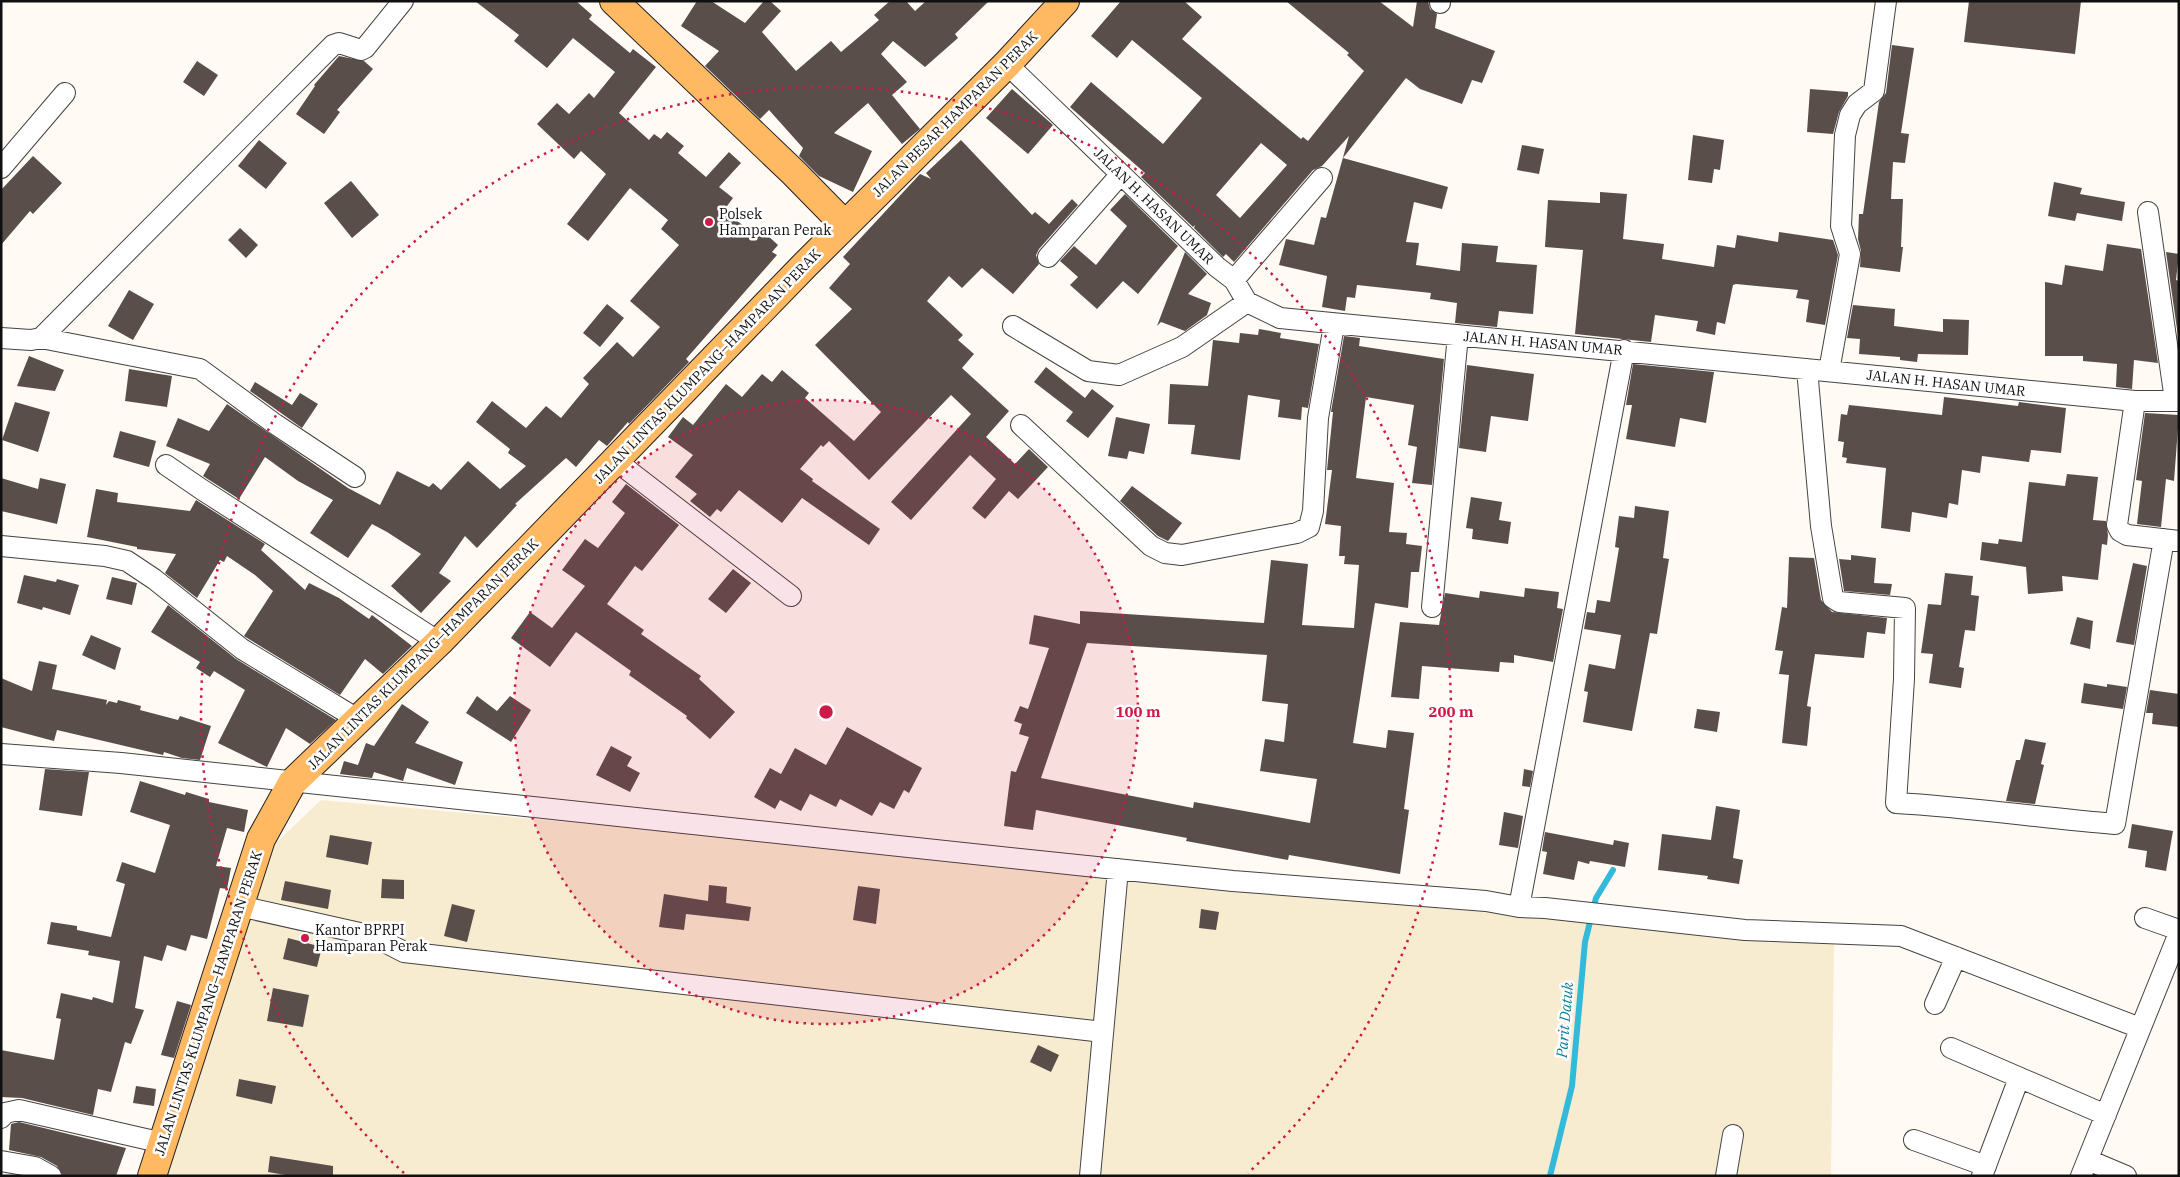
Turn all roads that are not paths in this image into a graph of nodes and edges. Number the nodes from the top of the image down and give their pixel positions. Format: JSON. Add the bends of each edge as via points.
{"nodes":[{"id":1,"x":403,"y":1,"type":"edge"},
{"id":2,"x":614,"y":1,"type":"edge"},
{"id":3,"x":1065,"y":1,"type":"edge"},
{"id":4,"x":1886,"y":1,"type":"edge"},
{"id":5,"x":1008,"y":64,"type":"junction"},
{"id":6,"x":65,"y":93,"type":"dead end"},
{"id":7,"x":1,"y":168,"type":"edge"},
{"id":8,"x":1120,"y":174,"type":"junction"},
{"id":9,"x":1322,"y":178,"type":"dead end"},
{"id":10,"x":2148,"y":212,"type":"dead end"},
{"id":11,"x":845,"y":225,"type":"junction"},
{"id":12,"x":1048,"y":257,"type":"dead end"},
{"id":13,"x":1234,"y":280,"type":"junction"},
{"id":14,"x":1247,"y":302,"type":"junction"},
{"id":15,"x":1334,"y":325,"type":"junction"},
{"id":16,"x":1013,"y":326,"type":"dead end"},
{"id":17,"x":1458,"y":335,"type":"junction"},
{"id":18,"x":1,"y":338,"type":"edge"},
{"id":19,"x":41,"y":338,"type":"junction"},
{"id":20,"x":1624,"y":350,"type":"junction"},
{"id":21,"x":1807,"y":369,"type":"junction"},
{"id":22,"x":1829,"y":371,"type":"junction"},
{"id":23,"x":2135,"y":401,"type":"junction"},
{"id":24,"x":2177,"y":401,"type":"edge"},
{"id":25,"x":1020,"y":425,"type":"dead end"},
{"id":26,"x":616,"y":461,"type":"junction"},
{"id":27,"x":166,"y":465,"type":"dead end"},
{"id":28,"x":355,"y":477,"type":"dead end"},
{"id":29,"x":2172,"y":540,"type":"edge"},
{"id":30,"x":1,"y":546,"type":"edge"},
{"id":31,"x":791,"y":596,"type":"dead end"},
{"id":32,"x":1432,"y":607,"type":"dead end"},
{"id":33,"x":440,"y":642,"type":"junction"},
{"id":34,"x":359,"y":720,"type":"junction"},
{"id":35,"x":1,"y":754,"type":"edge"},
{"id":36,"x":292,"y":783,"type":"junction"},
{"id":37,"x":1118,"y":869,"type":"junction"},
{"id":38,"x":239,"y":906,"type":"junction"},
{"id":39,"x":1519,"y":907,"type":"junction"},
{"id":40,"x":2144,"y":918,"type":"dead end"},
{"id":41,"x":2179,"y":932,"type":"edge"},
{"id":42,"x":1956,"y":957,"type":"junction"},
{"id":43,"x":1935,"y":1004,"type":"dead end"},
{"id":44,"x":2140,"y":1028,"type":"junction"},
{"id":45,"x":1103,"y":1032,"type":"junction"},
{"id":46,"x":1951,"y":1048,"type":"dead end"},
{"id":47,"x":2019,"y":1078,"type":"junction"},
{"id":48,"x":2106,"y":1115,"type":"junction"},
{"id":49,"x":1,"y":1118,"type":"edge"},
{"id":50,"x":1733,"y":1135,"type":"dead end"},
{"id":51,"x":1914,"y":1140,"type":"dead end"},
{"id":52,"x":162,"y":1143,"type":"junction"},
{"id":53,"x":1,"y":1162,"type":"edge"},
{"id":54,"x":2084,"y":1168,"type":"edge"},
{"id":55,"x":1984,"y":1171,"type":"edge"},
{"id":56,"x":51,"y":1176,"type":"edge"},
{"id":57,"x":152,"y":1176,"type":"edge"},
{"id":58,"x":1090,"y":1176,"type":"edge"},
{"id":59,"x":1726,"y":1176,"type":"edge"},
{"id":60,"x":2126,"y":1176,"type":"edge"}],
"edges":[{"from":1,"to":19,"type":"street","via":[[365,48],[361,50],[339,43],[332,45]]},
{"from":2,"to":11,"type":"main road"},
{"from":3,"to":5,"type":"main road","name":"JALAN BESAR HAMPARAN PERAK"},
{"from":4,"to":22,"type":"street","via":[[1874,91],[1850,114],[1843,151],[1840,226],[1850,254]]},
{"from":5,"to":8,"type":"street","name":"JALAN H. HASAN UMAR"},
{"from":5,"to":11,"type":"main road","name":"JALAN BESAR HAMPARAN PERAK"},
{"from":6,"to":7,"type":"street"},
{"from":8,"to":12,"type":"street"},
{"from":8,"to":13,"type":"street","name":"JALAN H. HASAN UMAR"},
{"from":9,"to":13,"type":"street"},
{"from":10,"to":24,"type":"street"},
{"from":11,"to":26,"type":"main road","name":"JALAN LINTAS KLUMPANG–HAMPARAN PERAK"},
{"from":13,"to":14,"type":"street","name":"JALAN H. HASAN UMAR"},
{"from":14,"to":15,"type":"street","name":"JALAN H. HASAN UMAR","via":[[1280,318]]},
{"from":14,"to":16,"type":"street","via":[[1182,347],[1119,375],[1088,371]]},
{"from":15,"to":17,"type":"street","name":"JALAN H. HASAN UMAR"},
{"from":15,"to":25,"type":"street","via":[[1318,418],[1313,511],[1309,527],[1297,534],[1182,555],[1165,553],[1152,546]]},
{"from":17,"to":20,"type":"street","name":"JALAN H. HASAN UMAR"},
{"from":17,"to":32,"type":"street"},
{"from":18,"to":19,"type":"street"},
{"from":19,"to":28,"type":"street","via":[[200,369],[274,424]]},
{"from":20,"to":21,"type":"street","name":"JALAN H. HASAN UMAR"},
{"from":20,"to":39,"type":"street"},
{"from":21,"to":22,"type":"street","name":"JALAN H. HASAN UMAR"},
{"from":21,"to":29,"type":"street","via":[[1821,526],[1833,598],[1839,602],[1905,608],[1896,803],[2115,824]]},
{"from":22,"to":23,"type":"street","name":"JALAN H. HASAN UMAR"},
{"from":23,"to":24,"type":"street","name":"JALAN H. HASAN UMAR"},
{"from":23,"to":29,"type":"street","via":[[2117,524],[2127,535]]},
{"from":26,"to":31,"type":"street"},
{"from":26,"to":33,"type":"main road","name":"JALAN LINTAS KLUMPANG–HAMPARAN PERAK"},
{"from":27,"to":33,"type":"street"},
{"from":30,"to":34,"type":"street","via":[[128,561],[242,650]]},
{"from":33,"to":34,"type":"main road","name":"JALAN LINTAS KLUMPANG–HAMPARAN PERAK"},
{"from":34,"to":36,"type":"main road","name":"JALAN LINTAS KLUMPANG–HAMPARAN PERAK"},
{"from":35,"to":36,"type":"street"},
{"from":36,"to":37,"type":"street"},
{"from":36,"to":38,"type":"main road","name":"JALAN LINTAS KLUMPANG–HAMPARAN PERAK","via":[[261,838]]},
{"from":37,"to":39,"type":"street","via":[[1486,901]]},
{"from":37,"to":45,"type":"street"},
{"from":38,"to":45,"type":"street","via":[[373,936],[404,952]]},
{"from":38,"to":52,"type":"main road","name":"JALAN LINTAS KLUMPANG–HAMPARAN PERAK"},
{"from":39,"to":42,"type":"street","via":[[1745,930],[1901,936]]},
{"from":40,"to":41,"type":"street"},
{"from":41,"to":44,"type":"street"},
{"from":42,"to":43,"type":"street"},
{"from":42,"to":44,"type":"street"},
{"from":44,"to":48,"type":"street"},
{"from":45,"to":58,"type":"street"},
{"from":46,"to":47,"type":"street"},
{"from":47,"to":48,"type":"street"},
{"from":47,"to":55,"type":"street"},
{"from":48,"to":54,"type":"street"},
{"from":49,"to":52,"type":"street","via":[[4,1113],[19,1110]]},
{"from":50,"to":59,"type":"street"},
{"from":51,"to":55,"type":"street"},
{"from":52,"to":57,"type":"main road","name":"JALAN LINTAS KLUMPANG–HAMPARAN PERAK"},
{"from":53,"to":56,"type":"street","via":[[35,1167]]},
{"from":54,"to":60,"type":"street"}]}
